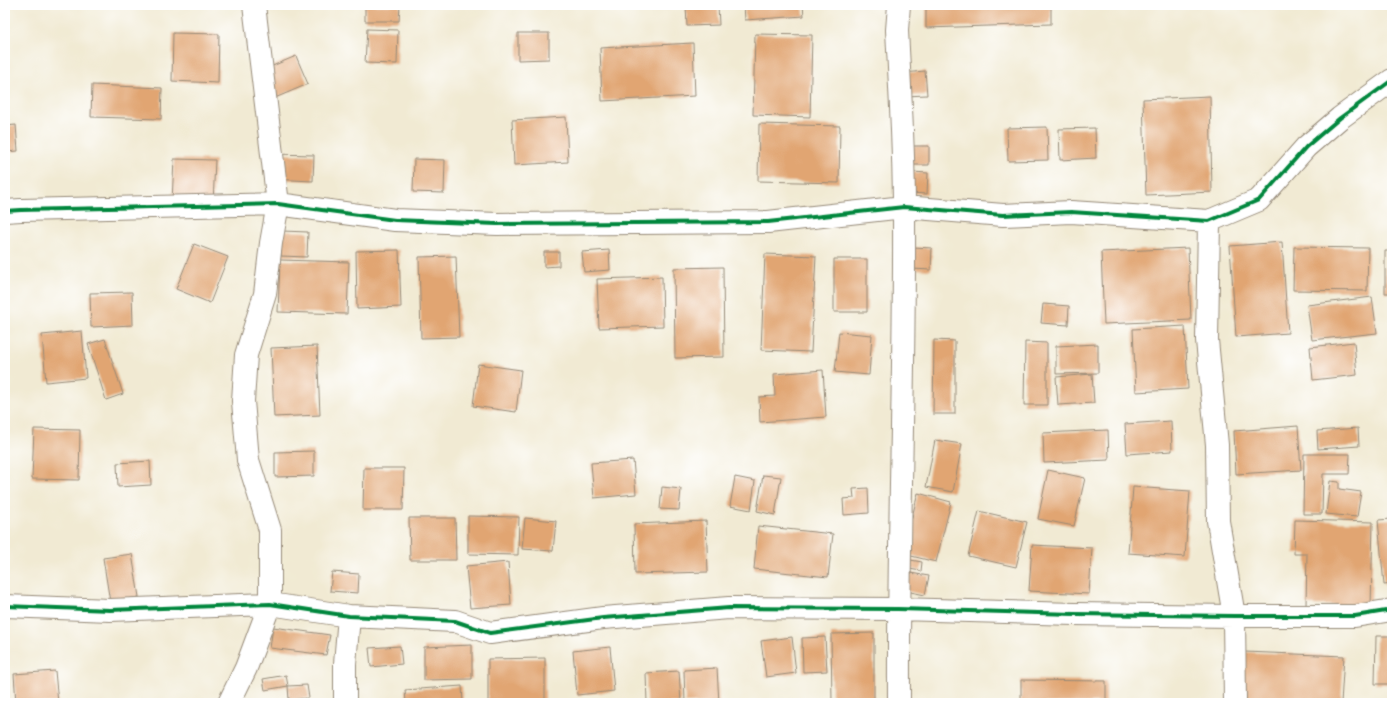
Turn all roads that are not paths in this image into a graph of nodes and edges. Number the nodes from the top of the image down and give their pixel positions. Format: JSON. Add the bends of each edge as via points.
{"nodes":[{"id":1,"x":254,"y":5,"type":"edge"},
{"id":2,"x":899,"y":5,"type":"edge"},
{"id":3,"x":1392,"y":80,"type":"edge"},
{"id":4,"x":278,"y":204,"type":"junction"},
{"id":5,"x":904,"y":207,"type":"junction"},
{"id":6,"x":5,"y":211,"type":"edge"},
{"id":7,"x":1209,"y":221,"type":"junction"},
{"id":8,"x":270,"y":604,"type":"junction"},
{"id":9,"x":5,"y":606,"type":"edge"},
{"id":10,"x":898,"y":609,"type":"junction"},
{"id":11,"x":1392,"y":610,"type":"edge"},
{"id":12,"x":349,"y":616,"type":"junction"},
{"id":13,"x":1234,"y":616,"type":"junction"},
{"id":14,"x":229,"y":703,"type":"edge"},
{"id":15,"x":345,"y":703,"type":"edge"},
{"id":16,"x":899,"y":703,"type":"edge"},
{"id":17,"x":1235,"y":703,"type":"edge"}],
"edges":[{"from":1,"to":4,"type":"street"},
{"from":2,"to":5,"type":"street","via":[[897,30]]},
{"from":3,"to":7,"type":"street","via":[[1306,146],[1259,200]]},
{"from":4,"to":5,"type":"street","via":[[395,220],[497,224],[768,222]]},
{"from":4,"to":6,"type":"street"},
{"from":4,"to":8,"type":"street","via":[[266,294],[246,355],[243,401],[248,460],[270,530]]},
{"from":5,"to":7,"type":"street","via":[[1003,214],[1071,212]]},
{"from":5,"to":10,"type":"street"},
{"from":7,"to":13,"type":"street","via":[[1207,340],[1217,446],[1218,520]]},
{"from":8,"to":9,"type":"street","via":[[110,610]]},
{"from":8,"to":12,"type":"street"},
{"from":8,"to":14,"type":"street","via":[[246,668]]},
{"from":10,"to":12,"type":"street","via":[[730,608],[603,618],[490,633],[455,622]]},
{"from":10,"to":13,"type":"street"},
{"from":10,"to":16,"type":"street"},
{"from":11,"to":13,"type":"street","via":[[1355,616]]},
{"from":12,"to":15,"type":"street"},
{"from":13,"to":17,"type":"street"}]}
